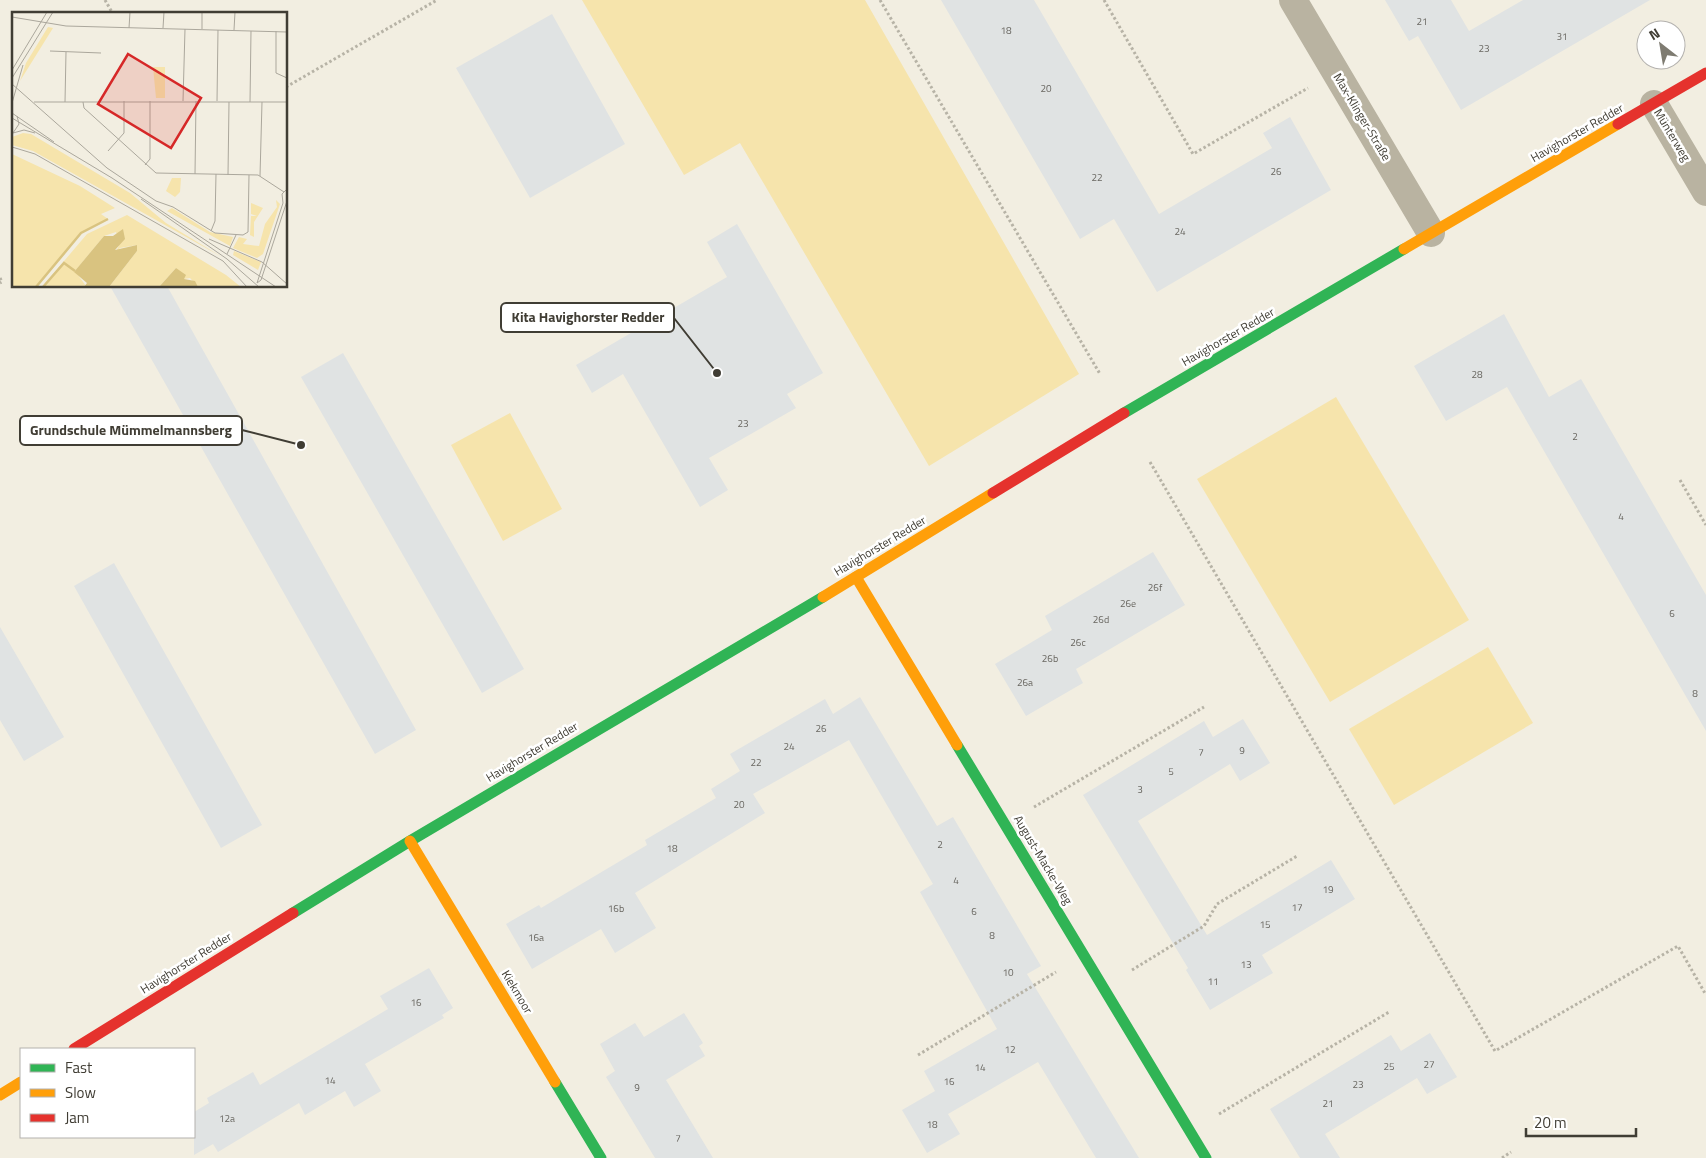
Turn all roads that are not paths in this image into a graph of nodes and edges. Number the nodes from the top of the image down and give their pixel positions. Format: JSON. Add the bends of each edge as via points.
{"nodes":[{"id":1,"x":1293,"y":0,"type":"edge"},
{"id":2,"x":1706,"y":73,"type":"edge"},
{"id":3,"x":1654,"y":104,"type":"junction"},
{"id":4,"x":1706,"y":192,"type":"edge"},
{"id":5,"x":1431,"y":233,"type":"junction"},
{"id":6,"x":856,"y":577,"type":"junction"},
{"id":7,"x":410,"y":841,"type":"junction"},
{"id":8,"x":76,"y":1048,"type":"edge"},
{"id":9,"x":20,"y":1083,"type":"edge"},
{"id":10,"x":0,"y":1095,"type":"edge"},
{"id":11,"x":601,"y":1158,"type":"edge"},
{"id":12,"x":1206,"y":1158,"type":"edge"}],
"edges":[{"from":1,"to":5,"type":"street","name":"Max-Klinger-Straße"},
{"from":2,"to":3,"type":"street","name":"Havighorster Redder"},
{"from":3,"to":4,"type":"street","name":"Münterweg"},
{"from":3,"to":5,"type":"street","name":"Havighorster Redder"},
{"from":5,"to":6,"type":"street","name":"Havighorster Redder","via":[[1122,414]]},
{"from":6,"to":7,"type":"street","name":"Havighorster Redder"},
{"from":6,"to":12,"type":"street","name":"August-Macke-Weg"},
{"from":7,"to":8,"type":"street","name":"Havighorster Redder"},
{"from":7,"to":11,"type":"street","name":"Kiekmoor"},
{"from":9,"to":10,"type":"street"}]}
